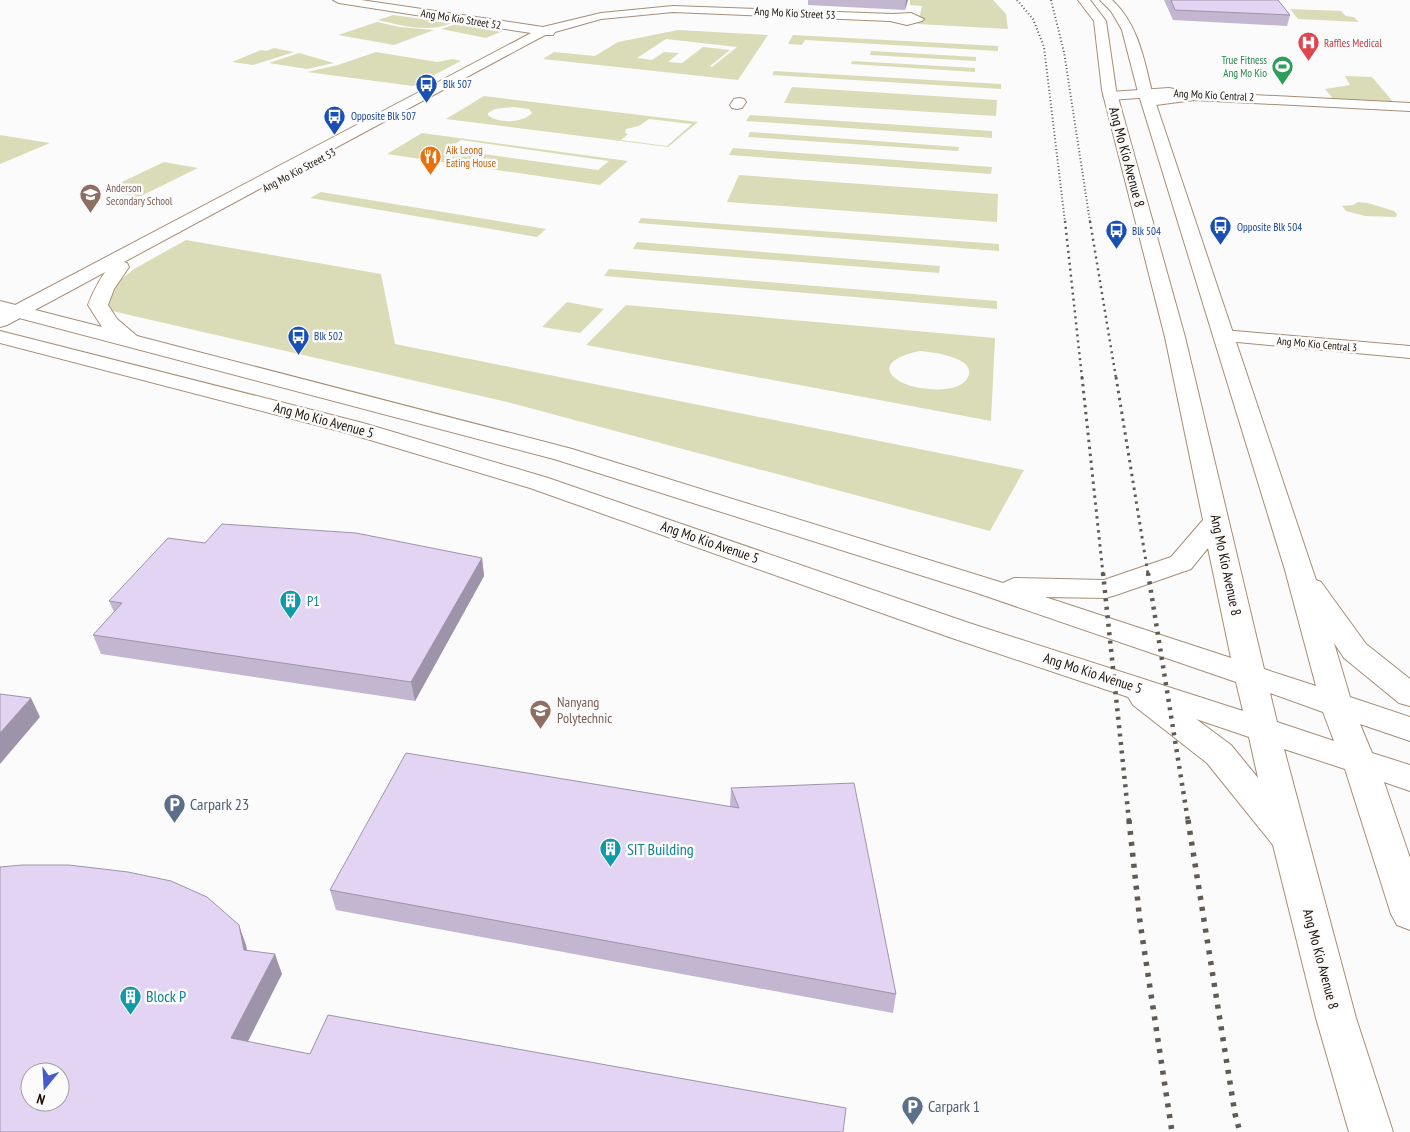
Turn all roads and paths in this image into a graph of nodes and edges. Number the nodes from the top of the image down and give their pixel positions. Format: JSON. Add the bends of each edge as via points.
{"nodes":[{"id":1,"x":339,"y":0,"type":"edge"},
{"id":2,"x":1084,"y":0,"type":"edge"},
{"id":3,"x":1106,"y":0,"type":"edge"},
{"id":4,"x":895,"y":19,"type":"dead end"},
{"id":5,"x":548,"y":32,"type":"junction"},
{"id":6,"x":1110,"y":96,"type":"junction"},
{"id":7,"x":1147,"y":97,"type":"junction"},
{"id":8,"x":1410,"y":108,"type":"edge"},
{"id":9,"x":1146,"y":154,"type":"junction"},
{"id":10,"x":120,"y":267,"type":"junction"},
{"id":11,"x":12,"y":313,"type":"edge"},
{"id":12,"x":0,"y":332,"type":"edge"},
{"id":13,"x":1224,"y":336,"type":"junction"},
{"id":14,"x":0,"y":337,"type":"edge"},
{"id":15,"x":131,"y":340,"type":"junction"},
{"id":16,"x":1410,"y":352,"type":"edge"},
{"id":17,"x":1216,"y":520,"type":"junction"},
{"id":18,"x":1299,"y":570,"type":"junction"},
{"id":19,"x":987,"y":587,"type":"junction"},
{"id":20,"x":1250,"y":676,"type":"junction"},
{"id":21,"x":1126,"y":684,"type":"junction"},
{"id":22,"x":1410,"y":694,"type":"edge"},
{"id":23,"x":1338,"y":706,"type":"junction"},
{"id":24,"x":1263,"y":729,"type":"junction"},
{"id":25,"x":1410,"y":730,"type":"edge"},
{"id":26,"x":1358,"y":760,"type":"junction"},
{"id":27,"x":1410,"y":778,"type":"edge"},
{"id":28,"x":1290,"y":843,"type":"junction"},
{"id":29,"x":1408,"y":897,"type":"edge"},
{"id":30,"x":1371,"y":1132,"type":"edge"}],
"edges":[{"from":1,"to":5,"type":"main road","name":"Ang Mo Kio Street 52"},
{"from":2,"to":6,"type":"main road","name":"Ang Mo Kio Avenue 8","via":[[1100,21]]},
{"from":3,"to":7,"type":"main road","name":"Ang Mo Kio Avenue 8","via":[[1126,24]]},
{"from":4,"to":5,"type":"main road","name":"Ang Mo Kio Street 53","via":[[673,9],[601,16]]},
{"from":5,"to":10,"type":"main road","name":"Ang Mo Kio Street 53"},
{"from":5,"to":11,"type":"main road","name":"Ang Mo Kio Street 53"},
{"from":6,"to":7,"type":"main road","name":"Ang Mo Kio Central 2"},
{"from":6,"to":9,"type":"main road","name":"Ang Mo Kio Avenue 8"},
{"from":7,"to":8,"type":"main road","name":"Ang Mo Kio Central 2","via":[[1194,96]]},
{"from":7,"to":9,"type":"main road","name":"Ang Mo Kio Avenue 8"},
{"from":9,"to":13,"type":"main road","name":"Ang Mo Kio Avenue 8"},
{"from":9,"to":17,"type":"main road","name":"Ang Mo Kio Avenue 8","via":[[1175,337]]},
{"from":10,"to":11,"type":"main road","name":"Ang Mo Kio Street 53"},
{"from":10,"to":15,"type":"main road","via":[[104,289],[98,305],[109,323]]},
{"from":11,"to":12,"type":"main road","name":"Ang Mo Kio Street 53"},
{"from":11,"to":15,"type":"main road","name":"Ang Mo Kio Avenue 5"},
{"from":13,"to":16,"type":"main road","name":"Ang Mo Kio Central 3"},
{"from":13,"to":18,"type":"main road","name":"Ang Mo Kio Avenue 8"},
{"from":14,"to":21,"type":"main road","name":"Ang Mo Kio Avenue 5","via":[[355,428],[539,483],[959,630]]},
{"from":15,"to":19,"type":"main road","name":"Ang Mo Kio Avenue 5","via":[[563,454]]},
{"from":17,"to":19,"type":"main road","via":[[1181,562],[1106,588]]},
{"from":17,"to":20,"type":"main road","name":"Ang Mo Kio Avenue 8"},
{"from":18,"to":22,"type":"main road","via":[[1355,651]]},
{"from":18,"to":23,"type":"main road","name":"Ang Mo Kio Avenue 8"},
{"from":19,"to":20,"type":"main road","name":"Ang Mo Kio Avenue 5"},
{"from":20,"to":23,"type":"main road","name":"Ang Mo Kio Avenue 5"},
{"from":20,"to":24,"type":"main road","name":"Ang Mo Kio Avenue 8"},
{"from":21,"to":24,"type":"main road","name":"Ang Mo Kio Avenue 5"},
{"from":21,"to":28,"type":"main road","via":[[1219,754]]},
{"from":23,"to":25,"type":"main road","name":"Ang Mo Kio Avenue 5"},
{"from":23,"to":26,"type":"main road","name":"Ang Mo Kio Avenue 8"},
{"from":24,"to":26,"type":"main road","name":"Ang Mo Kio Avenue 5"},
{"from":24,"to":28,"type":"main road","name":"Ang Mo Kio Avenue 8"},
{"from":26,"to":27,"type":"main road","name":"Ang Mo Kio Avenue 5"},
{"from":26,"to":29,"type":"main road","name":"Ang Mo Kio Avenue 8"},
{"from":28,"to":30,"type":"main road","name":"Ang Mo Kio Avenue 8","via":[[1336,1018]]}]}
